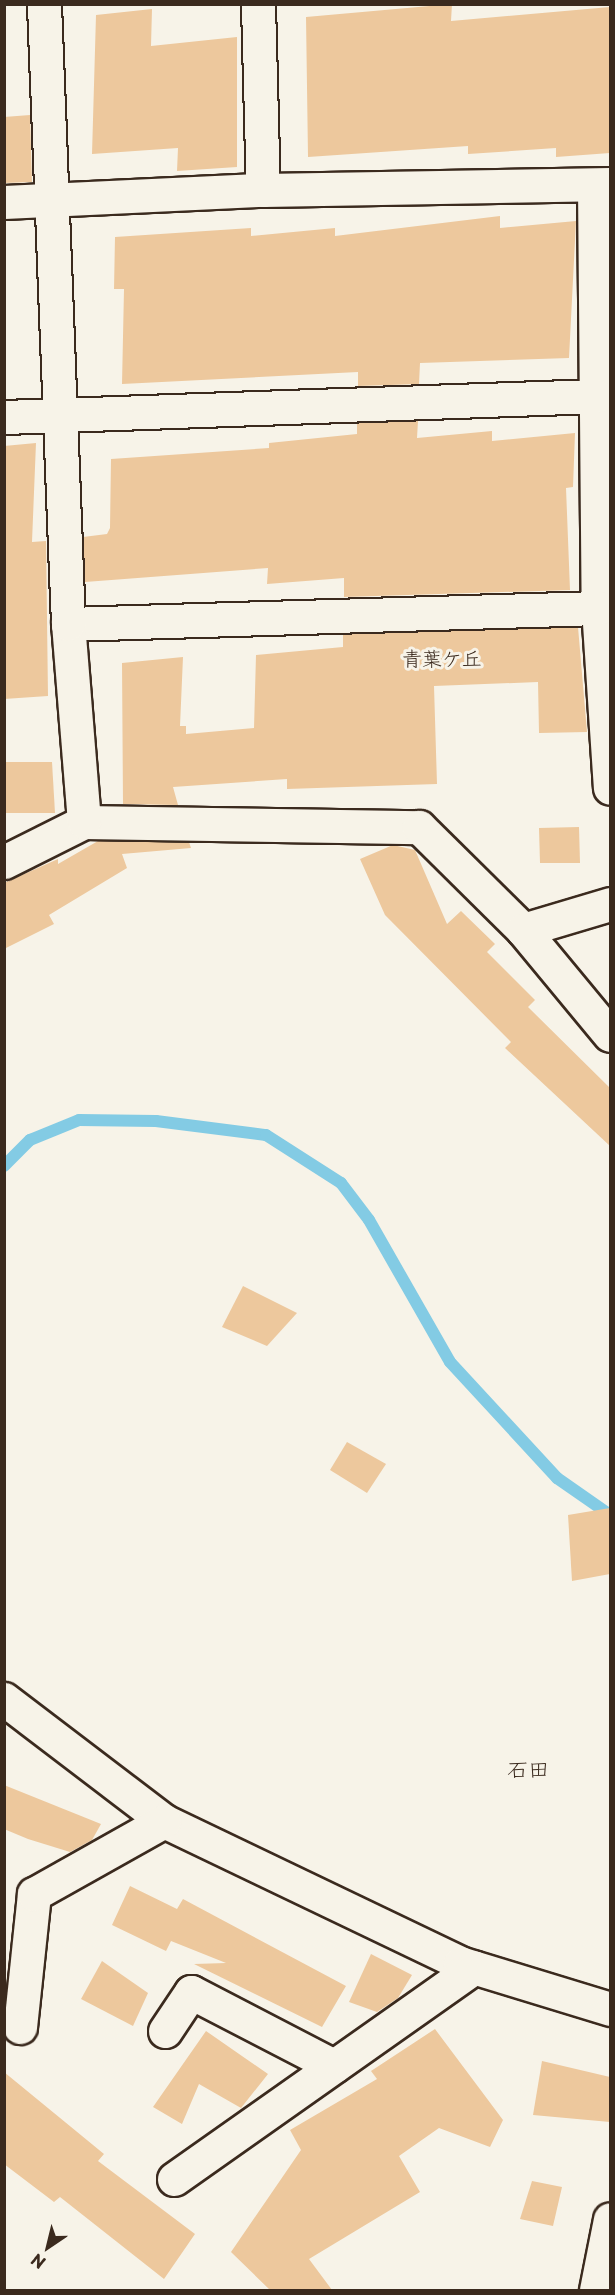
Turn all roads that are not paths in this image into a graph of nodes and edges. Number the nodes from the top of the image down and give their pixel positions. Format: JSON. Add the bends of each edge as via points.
{"nodes":[{"id":1,"x":44,"y":4,"type":"edge"},
{"id":2,"x":258,"y":4,"type":"edge"},
{"id":3,"x":602,"y":185,"type":"edge"},
{"id":4,"x":263,"y":190,"type":"junction"},
{"id":5,"x":52,"y":201,"type":"junction"},
{"id":6,"x":4,"y":202,"type":"edge"},
{"id":7,"x":596,"y":396,"type":"junction"},
{"id":8,"x":63,"y":416,"type":"junction"},
{"id":9,"x":4,"y":417,"type":"edge"},
{"id":10,"x":598,"y":608,"type":"junction"},
{"id":11,"x":68,"y":624,"type":"junction"},
{"id":12,"x":610,"y":788,"type":"edge"},
{"id":13,"x":84,"y":822,"type":"junction"},
{"id":14,"x":4,"y":861,"type":"edge"},
{"id":15,"x":610,"y":904,"type":"edge"},
{"id":16,"x":523,"y":930,"type":"junction"},
{"id":17,"x":610,"y":1035,"type":"edge"},
{"id":18,"x":4,"y":1699,"type":"edge"},
{"id":19,"x":165,"y":1821,"type":"junction"},
{"id":20,"x":474,"y":1967,"type":"junction"},
{"id":21,"x":610,"y":2009,"type":"edge"},
{"id":22,"x":20,"y":2027,"type":"dead end"},
{"id":23,"x":165,"y":2031,"type":"dead end"},
{"id":24,"x":333,"y":2066,"type":"junction"},
{"id":25,"x":174,"y":2179,"type":"dead end"},
{"id":26,"x":610,"y":2219,"type":"edge"},
{"id":27,"x":596,"y":2290,"type":"edge"}],
"edges":[{"from":1,"to":5,"type":"street"},
{"from":2,"to":4,"type":"street"},
{"from":3,"to":4,"type":"street"},
{"from":3,"to":7,"type":"street"},
{"from":4,"to":5,"type":"street"},
{"from":5,"to":6,"type":"street"},
{"from":5,"to":8,"type":"street"},
{"from":7,"to":8,"type":"street"},
{"from":7,"to":10,"type":"street"},
{"from":8,"to":9,"type":"street"},
{"from":8,"to":11,"type":"street"},
{"from":10,"to":11,"type":"street"},
{"from":10,"to":12,"type":"street"},
{"from":11,"to":13,"type":"street"},
{"from":13,"to":14,"type":"street"},
{"from":13,"to":16,"type":"street","via":[[418,827]]},
{"from":15,"to":16,"type":"street"},
{"from":16,"to":17,"type":"street"},
{"from":18,"to":19,"type":"street"},
{"from":19,"to":20,"type":"street"},
{"from":19,"to":22,"type":"street","via":[[34,1894]]},
{"from":20,"to":21,"type":"street"},
{"from":20,"to":24,"type":"street"},
{"from":23,"to":24,"type":"street","via":[[191,1992]]},
{"from":24,"to":25,"type":"street"},
{"from":26,"to":27,"type":"street"}]}
